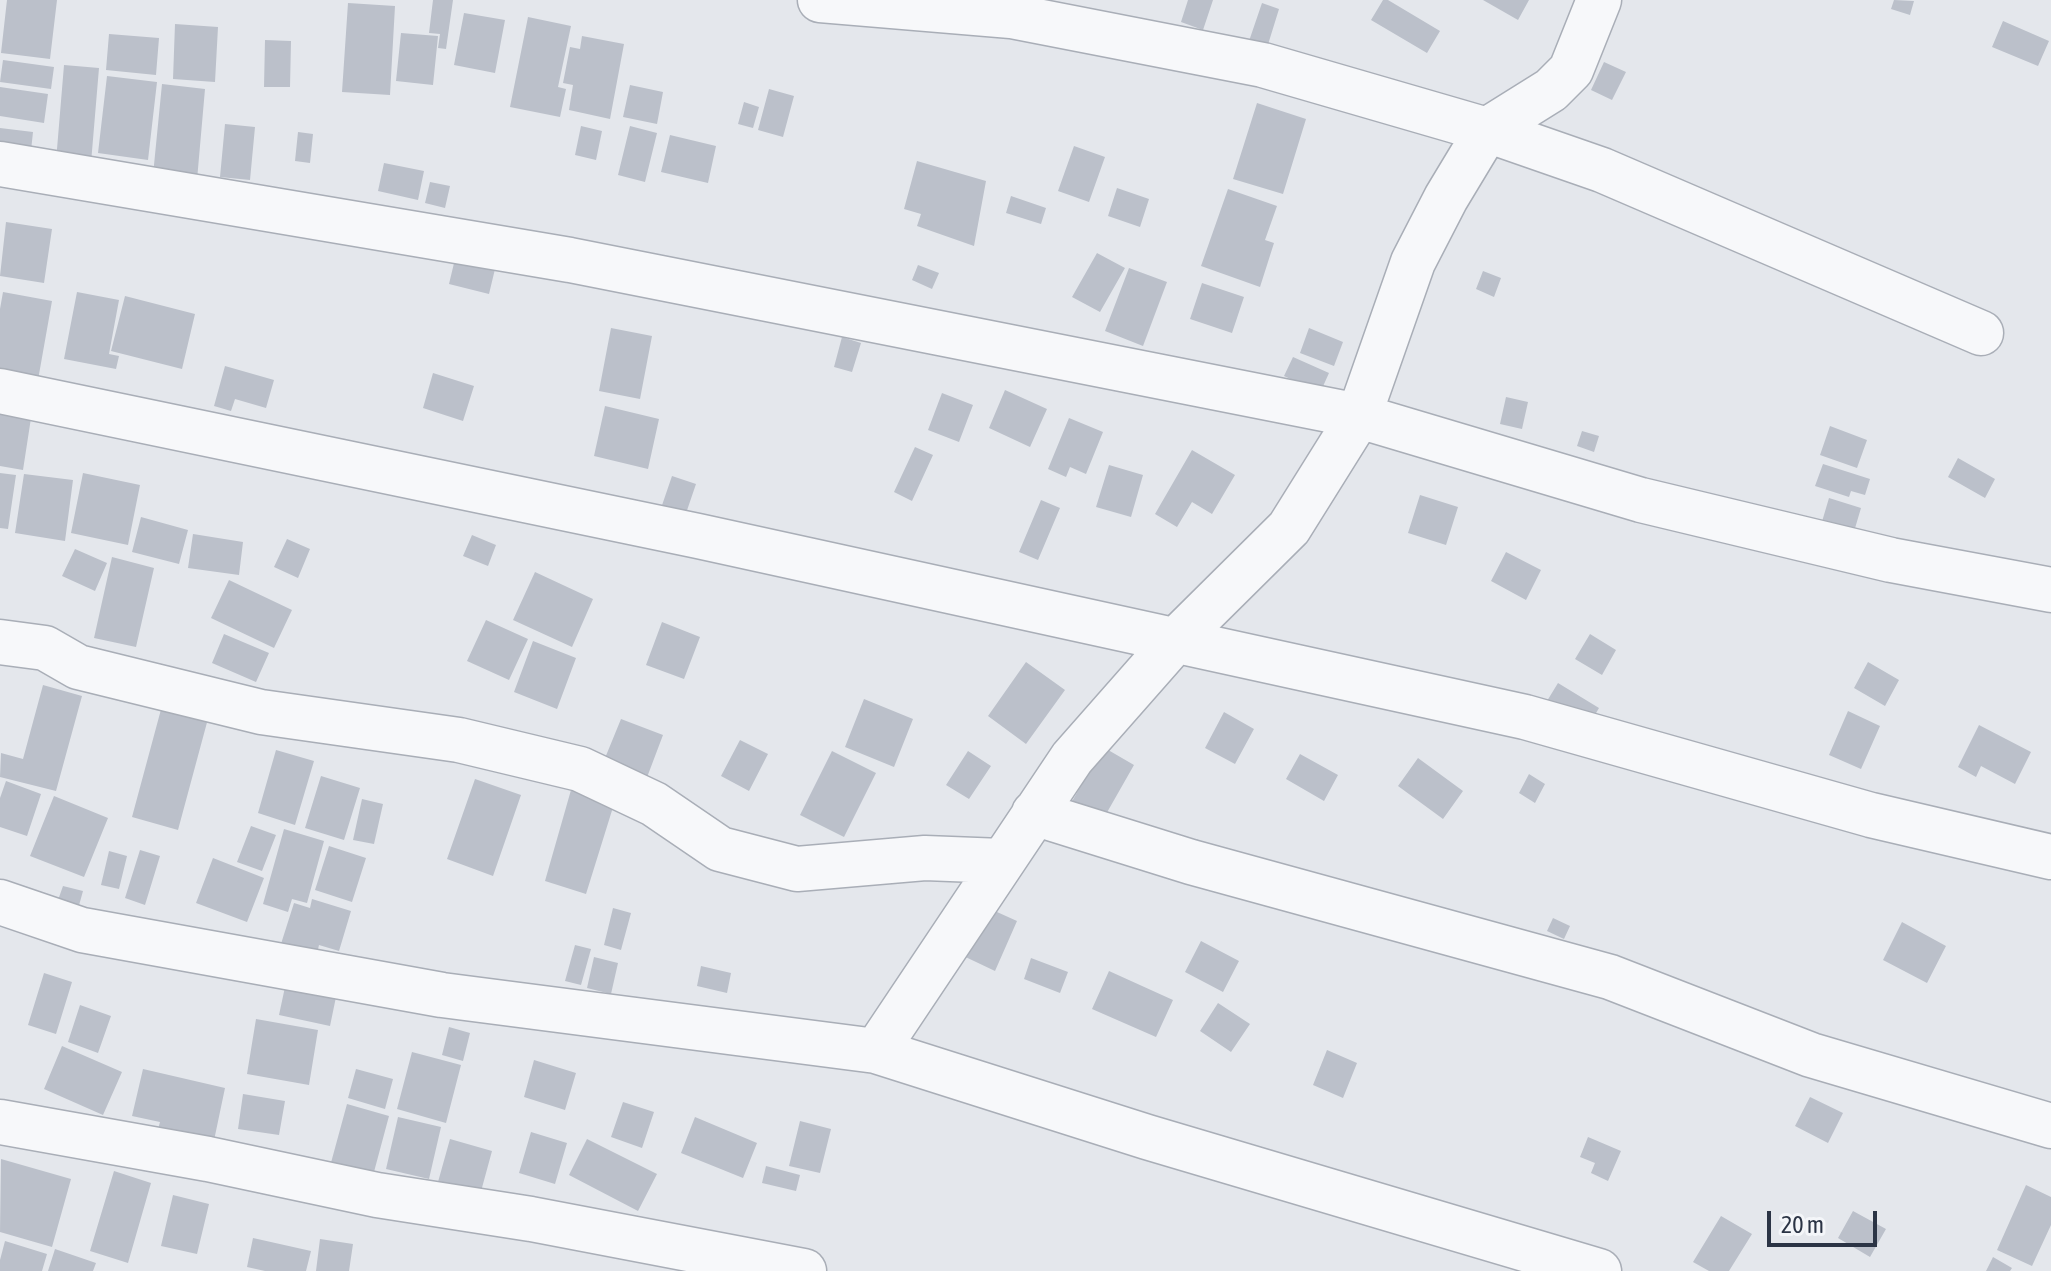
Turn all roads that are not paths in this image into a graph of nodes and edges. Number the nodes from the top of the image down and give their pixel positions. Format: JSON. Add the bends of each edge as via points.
{"nodes":[{"id":1,"x":820,"y":0,"type":"edge"},
{"id":2,"x":1599,"y":0,"type":"edge"},
{"id":3,"x":1487,"y":130,"type":"junction"},
{"id":4,"x":0,"y":164,"type":"edge"},
{"id":5,"x":1981,"y":333,"type":"dead end"},
{"id":6,"x":0,"y":391,"type":"edge"},
{"id":7,"x":1359,"y":416,"type":"junction"},
{"id":8,"x":2051,"y":590,"type":"edge"},
{"id":9,"x":1175,"y":641,"type":"junction"},
{"id":10,"x":0,"y":642,"type":"edge"},
{"id":11,"x":1034,"y":813,"type":"junction"},
{"id":12,"x":2051,"y":857,"type":"edge"},
{"id":13,"x":1002,"y":861,"type":"junction"},
{"id":14,"x":0,"y":902,"type":"edge"},
{"id":15,"x":876,"y":1051,"type":"junction"},
{"id":16,"x":0,"y":1122,"type":"edge"},
{"id":17,"x":2051,"y":1126,"type":"edge"},
{"id":18,"x":804,"y":1271,"type":"edge"},
{"id":19,"x":1599,"y":1271,"type":"edge"}],
"edges":[{"from":1,"to":3,"type":"street","via":[[1011,16],[1071,27],[1263,65]]},
{"from":2,"to":3,"type":"street","via":[[1571,70],[1551,90]]},
{"from":3,"to":5,"type":"street","via":[[1602,170]]},
{"from":3,"to":7,"type":"street","via":[[1413,262]]},
{"from":4,"to":7,"type":"street","via":[[570,260]]},
{"from":6,"to":9,"type":"street"},
{"from":7,"to":8,"type":"street","via":[[1641,500],[1891,560]]},
{"from":7,"to":9,"type":"street","via":[[1289,528]]},
{"from":9,"to":11,"type":"street","via":[[1072,758]]},
{"from":9,"to":12,"type":"street","via":[[1525,717],[1871,815]]},
{"from":10,"to":13,"type":"street","via":[[45,648],[78,667],[261,712],[459,740],[580,769],[654,804],[720,849],[797,869],[925,858]]},
{"from":11,"to":13,"type":"street"},
{"from":11,"to":17,"type":"street","via":[[1191,862],[1610,977],[1811,1055]]},
{"from":13,"to":15,"type":"street"},
{"from":14,"to":15,"type":"street","via":[[82,930],[442,995]]},
{"from":15,"to":19,"type":"street"},
{"from":16,"to":18,"type":"street"}]}
